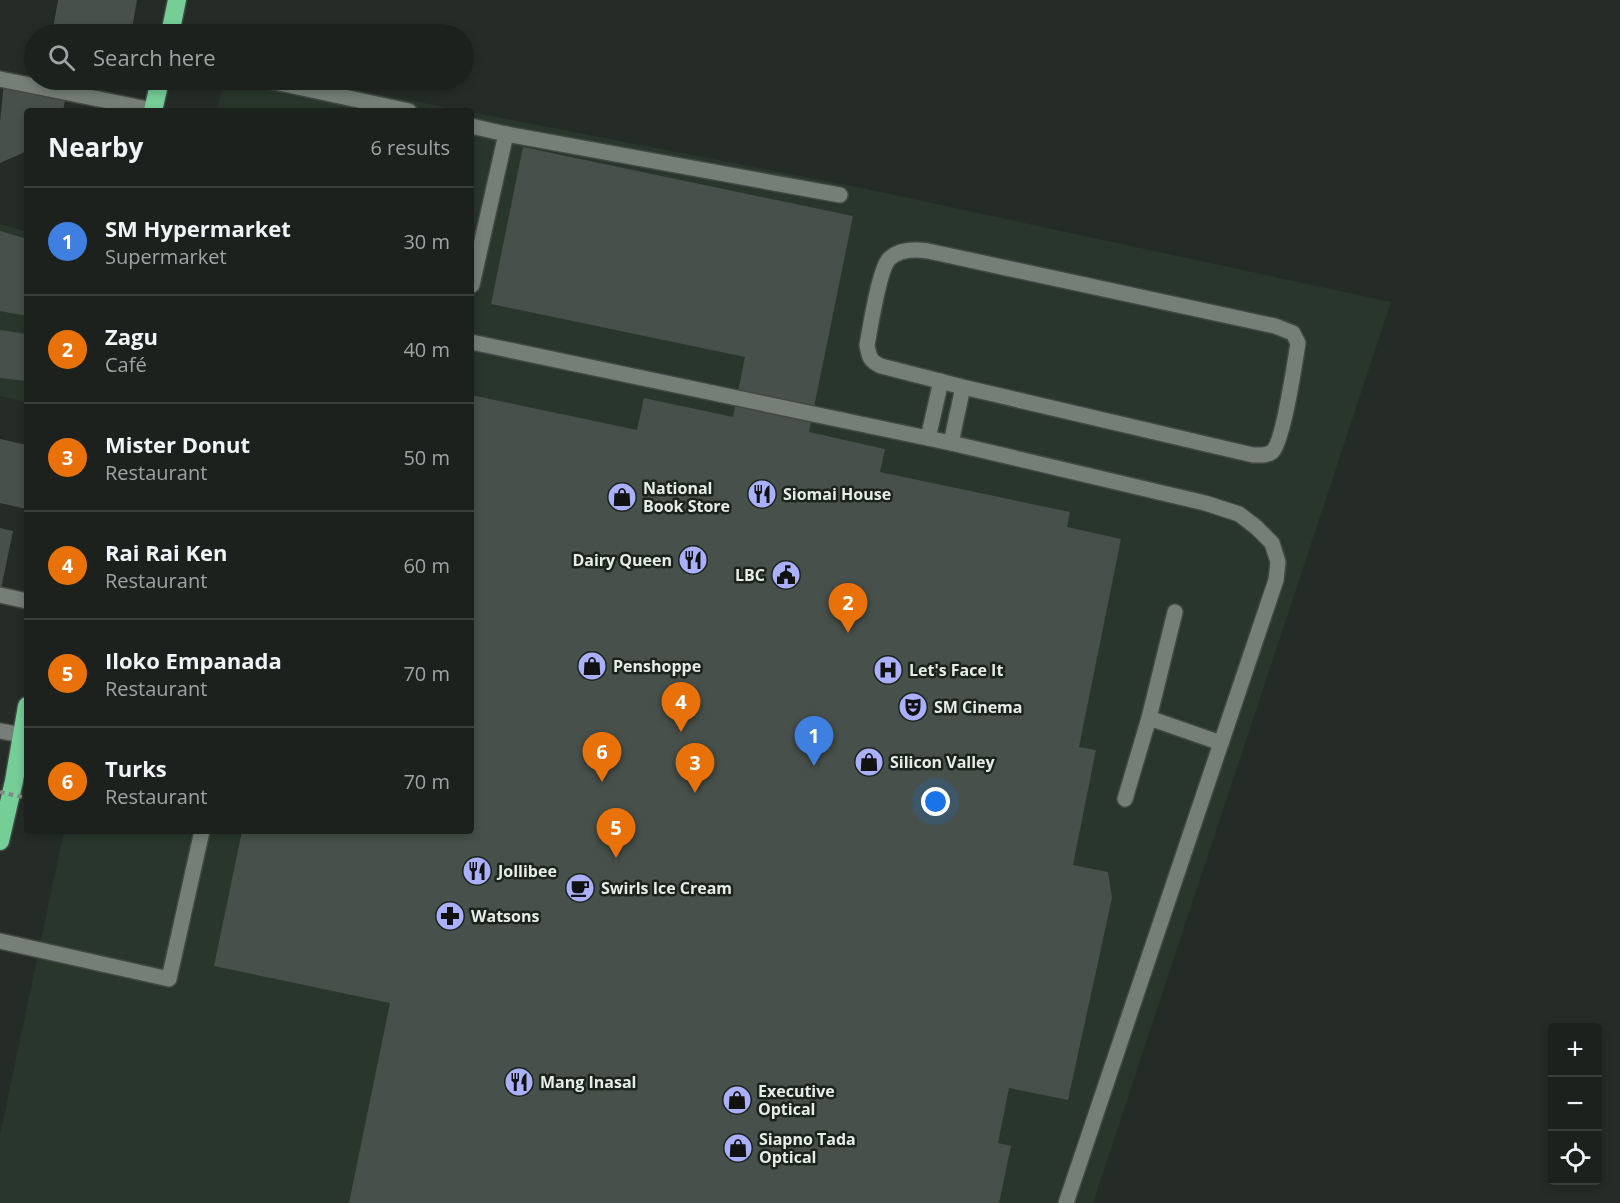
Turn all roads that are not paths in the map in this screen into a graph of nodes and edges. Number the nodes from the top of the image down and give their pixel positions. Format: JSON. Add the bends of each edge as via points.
{"nodes":[{"id":1,"x":177,"y":0,"type":"edge"},
{"id":2,"x":172,"y":24,"type":"edge"},
{"id":3,"x":0,"y":79,"type":"edge"},
{"id":4,"x":24,"y":84,"type":"edge"},
{"id":5,"x":53,"y":90,"type":"edge"},
{"id":6,"x":158,"y":90,"type":"edge"},
{"id":7,"x":299,"y":90,"type":"edge"},
{"id":8,"x":351,"y":105,"type":"edge"},
{"id":9,"x":376,"y":107,"type":"edge"},
{"id":10,"x":139,"y":108,"type":"edge"},
{"id":11,"x":154,"y":108,"type":"edge"},
{"id":12,"x":474,"y":127,"type":"edge"},
{"id":13,"x":506,"y":134,"type":"junction"},
{"id":14,"x":840,"y":195,"type":"dead end"},
{"id":15,"x":474,"y":276,"type":"edge"},
{"id":16,"x":474,"y":343,"type":"edge"},
{"id":17,"x":941,"y":381,"type":"junction"},
{"id":18,"x":963,"y":387,"type":"junction"},
{"id":19,"x":928,"y":438,"type":"junction"},
{"id":20,"x":951,"y":443,"type":"junction"},
{"id":21,"x":0,"y":595,"type":"edge"},
{"id":22,"x":24,"y":600,"type":"edge"},
{"id":23,"x":1175,"y":612,"type":"dead end"},
{"id":24,"x":1149,"y":718,"type":"junction"},
{"id":25,"x":24,"y":723,"type":"edge"},
{"id":26,"x":0,"y":731,"type":"edge"},
{"id":27,"x":22,"y":735,"type":"junction"},
{"id":28,"x":1221,"y":743,"type":"junction"},
{"id":29,"x":1125,"y":799,"type":"dead end"},
{"id":30,"x":201,"y":834,"type":"edge"},
{"id":31,"x":0,"y":841,"type":"edge"},
{"id":32,"x":0,"y":941,"type":"edge"},
{"id":33,"x":1066,"y":1203,"type":"edge"}],
"edges":[{"from":1,"to":2,"type":"highway"},
{"from":3,"to":4,"type":"lane"},
{"from":5,"to":10,"type":"lane"},
{"from":6,"to":11,"type":"highway"},
{"from":7,"to":8,"type":"lane"},
{"from":8,"to":9,"type":"lane"},
{"from":12,"to":13,"type":"lane"},
{"from":13,"to":14,"type":"lane"},
{"from":13,"to":15,"type":"lane"},
{"from":16,"to":19,"type":"lane"},
{"from":17,"to":18,"type":"lane"},
{"from":17,"to":18,"type":"lane","via":[[881,366],[868,357],[882,272],[888,260],[913,249],[1275,326],[1293,333],[1299,343],[1280,437],[1273,452],[1266,455]]},
{"from":17,"to":19,"type":"lane"},
{"from":18,"to":20,"type":"lane"},
{"from":19,"to":20,"type":"lane"},
{"from":20,"to":28,"type":"lane","via":[[1205,503],[1239,514],[1272,543],[1278,562],[1276,580]]},
{"from":21,"to":22,"type":"lane"},
{"from":23,"to":24,"type":"lane"},
{"from":24,"to":28,"type":"lane"},
{"from":24,"to":29,"type":"lane"},
{"from":25,"to":27,"type":"highway"},
{"from":26,"to":27,"type":"lane"},
{"from":27,"to":31,"type":"highway"},
{"from":28,"to":33,"type":"lane"},
{"from":30,"to":32,"type":"lane","via":[[169,979]]}]}
